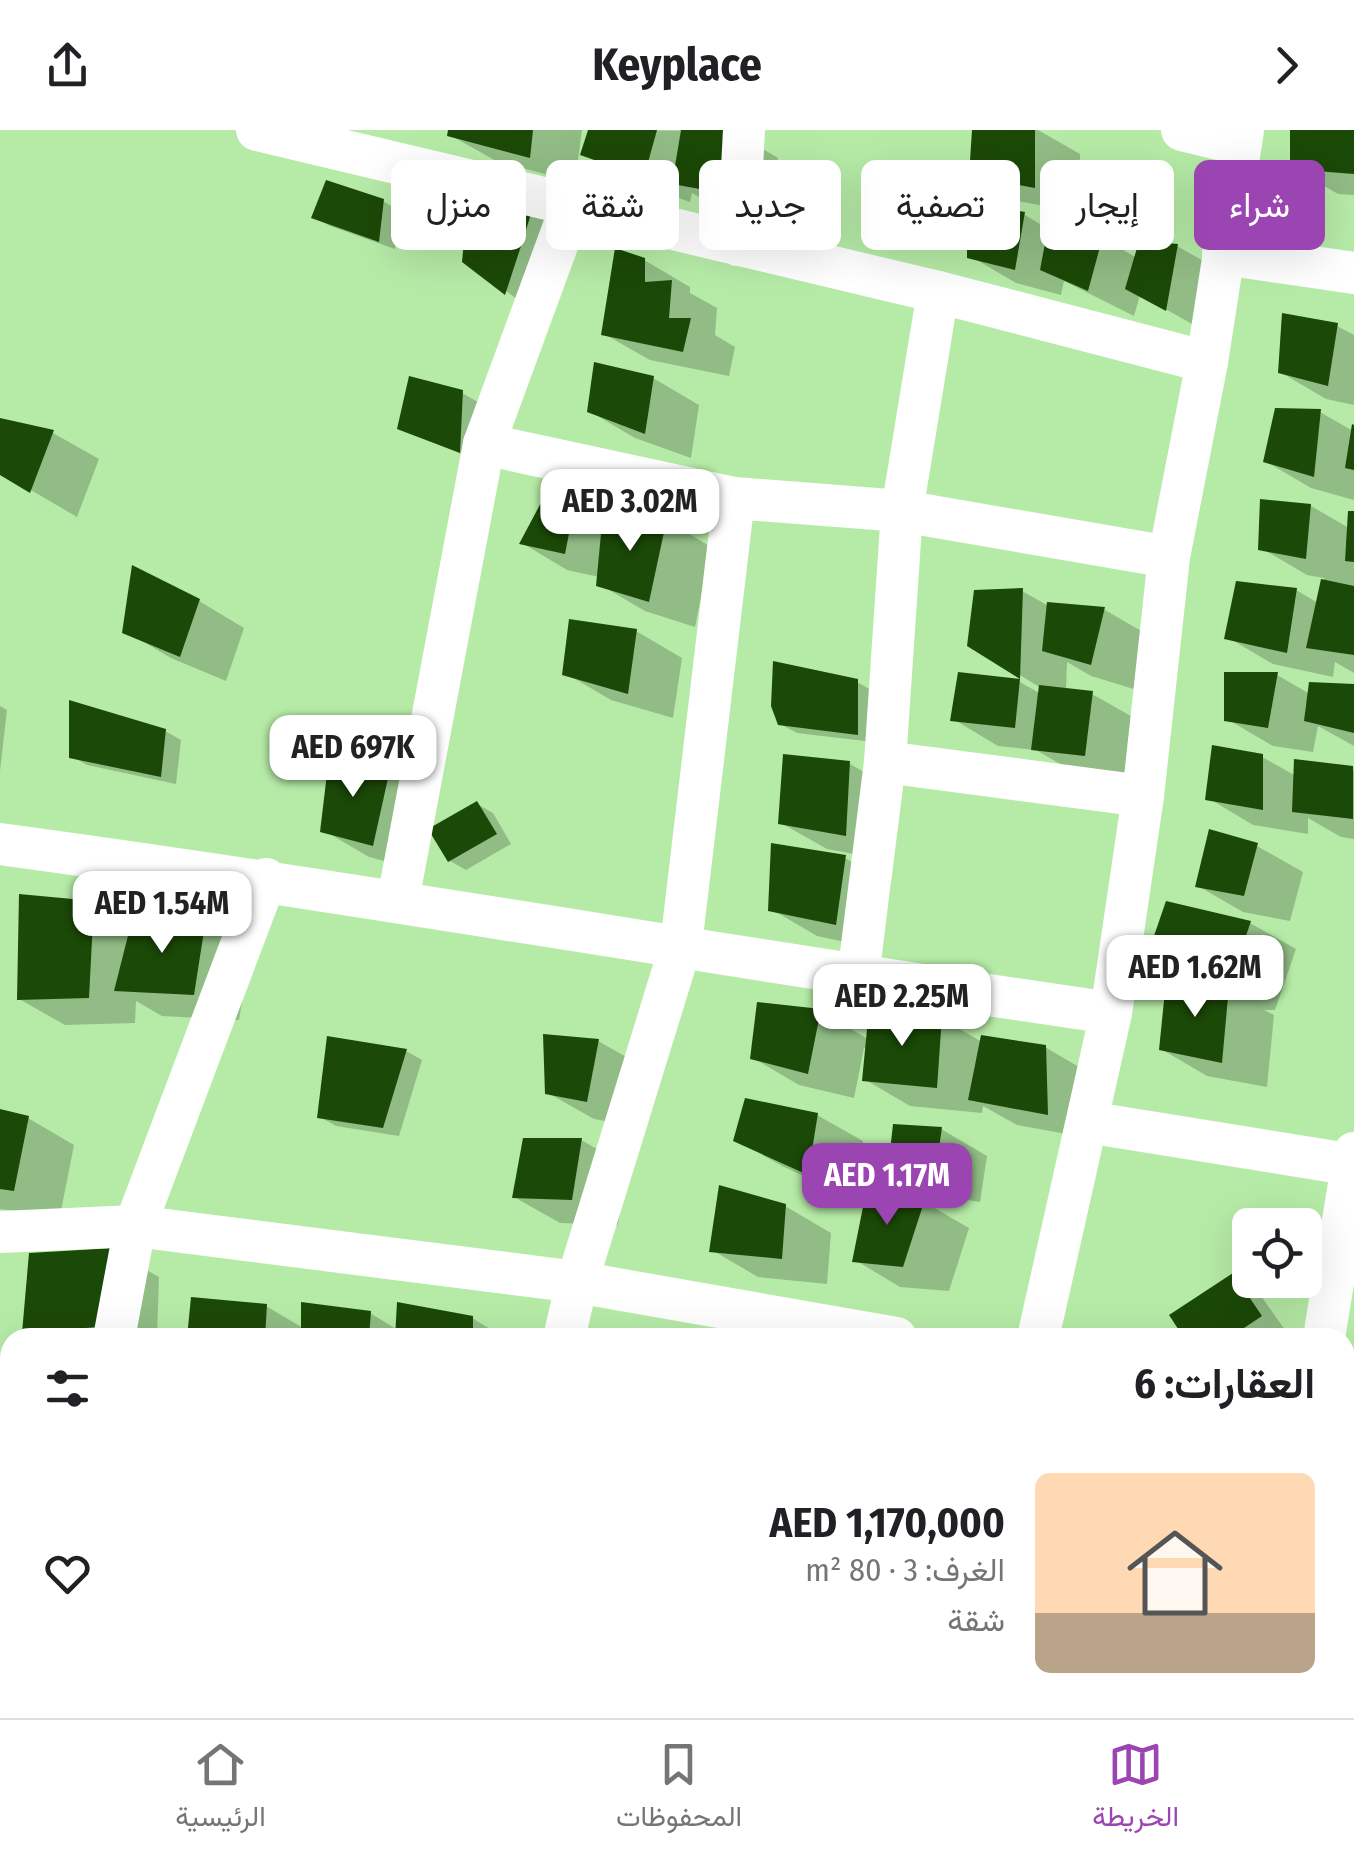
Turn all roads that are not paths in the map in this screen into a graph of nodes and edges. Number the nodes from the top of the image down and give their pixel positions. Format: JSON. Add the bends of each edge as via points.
{"nodes":[{"id":1,"x":257,"y":130,"type":"edge"},
{"id":2,"x":744,"y":130,"type":"edge"},
{"id":3,"x":1182,"y":130,"type":"edge"},
{"id":4,"x":1241,"y":137,"type":"edge"},
{"id":5,"x":742,"y":160,"type":"edge"},
{"id":6,"x":546,"y":200,"type":"edge"},
{"id":7,"x":555,"y":250,"type":"edge"},
{"id":8,"x":755,"y":250,"type":"edge"},
{"id":9,"x":1223,"y":254,"type":"junction"},
{"id":10,"x":1354,"y":273,"type":"edge"},
{"id":11,"x":938,"y":292,"type":"junction"},
{"id":12,"x":1208,"y":362,"type":"junction"},
{"id":13,"x":484,"y":444,"type":"junction"},
{"id":14,"x":734,"y":498,"type":"junction"},
{"id":15,"x":902,"y":511,"type":"junction"},
{"id":16,"x":1169,"y":557,"type":"junction"},
{"id":17,"x":885,"y":762,"type":"junction"},
{"id":18,"x":1143,"y":796,"type":"junction"},
{"id":19,"x":0,"y":844,"type":"edge"},
{"id":20,"x":266,"y":880,"type":"junction"},
{"id":21,"x":398,"y":900,"type":"junction"},
{"id":22,"x":681,"y":945,"type":"junction"},
{"id":23,"x":858,"y":976,"type":"junction"},
{"id":24,"x":1111,"y":1013,"type":"junction"},
{"id":25,"x":1087,"y":1122,"type":"junction"},
{"id":26,"x":1353,"y":1161,"type":"edge"},
{"id":27,"x":135,"y":1226,"type":"junction"},
{"id":28,"x":0,"y":1232,"type":"edge"},
{"id":29,"x":577,"y":1282,"type":"junction"},
{"id":30,"x":116,"y":1328,"type":"edge"},
{"id":31,"x":566,"y":1328,"type":"edge"},
{"id":32,"x":839,"y":1328,"type":"edge"},
{"id":33,"x":1040,"y":1328,"type":"edge"},
{"id":34,"x":1326,"y":1328,"type":"edge"}],
"edges":[{"from":1,"to":6,"type":"street"},
{"from":2,"to":5,"type":"street"},
{"from":3,"to":4,"type":"street"},
{"from":4,"to":9,"type":"street"},
{"from":7,"to":13,"type":"street"},
{"from":8,"to":11,"type":"street"},
{"from":9,"to":10,"type":"street"},
{"from":9,"to":12,"type":"street"},
{"from":11,"to":12,"type":"street"},
{"from":11,"to":15,"type":"street"},
{"from":12,"to":16,"type":"street"},
{"from":13,"to":14,"type":"street"},
{"from":13,"to":21,"type":"street"},
{"from":14,"to":15,"type":"street"},
{"from":14,"to":22,"type":"street"},
{"from":15,"to":16,"type":"street"},
{"from":15,"to":17,"type":"street"},
{"from":16,"to":18,"type":"street"},
{"from":17,"to":18,"type":"street"},
{"from":17,"to":23,"type":"street"},
{"from":18,"to":24,"type":"street"},
{"from":19,"to":20,"type":"street"},
{"from":20,"to":21,"type":"street"},
{"from":20,"to":27,"type":"street"},
{"from":21,"to":22,"type":"street"},
{"from":22,"to":23,"type":"street"},
{"from":22,"to":29,"type":"street"},
{"from":23,"to":24,"type":"street"},
{"from":24,"to":25,"type":"street"},
{"from":25,"to":26,"type":"street"},
{"from":25,"to":33,"type":"street"},
{"from":26,"to":34,"type":"street"},
{"from":27,"to":28,"type":"street"},
{"from":27,"to":29,"type":"street"},
{"from":27,"to":30,"type":"street"},
{"from":29,"to":31,"type":"street"},
{"from":29,"to":32,"type":"street"}]}
